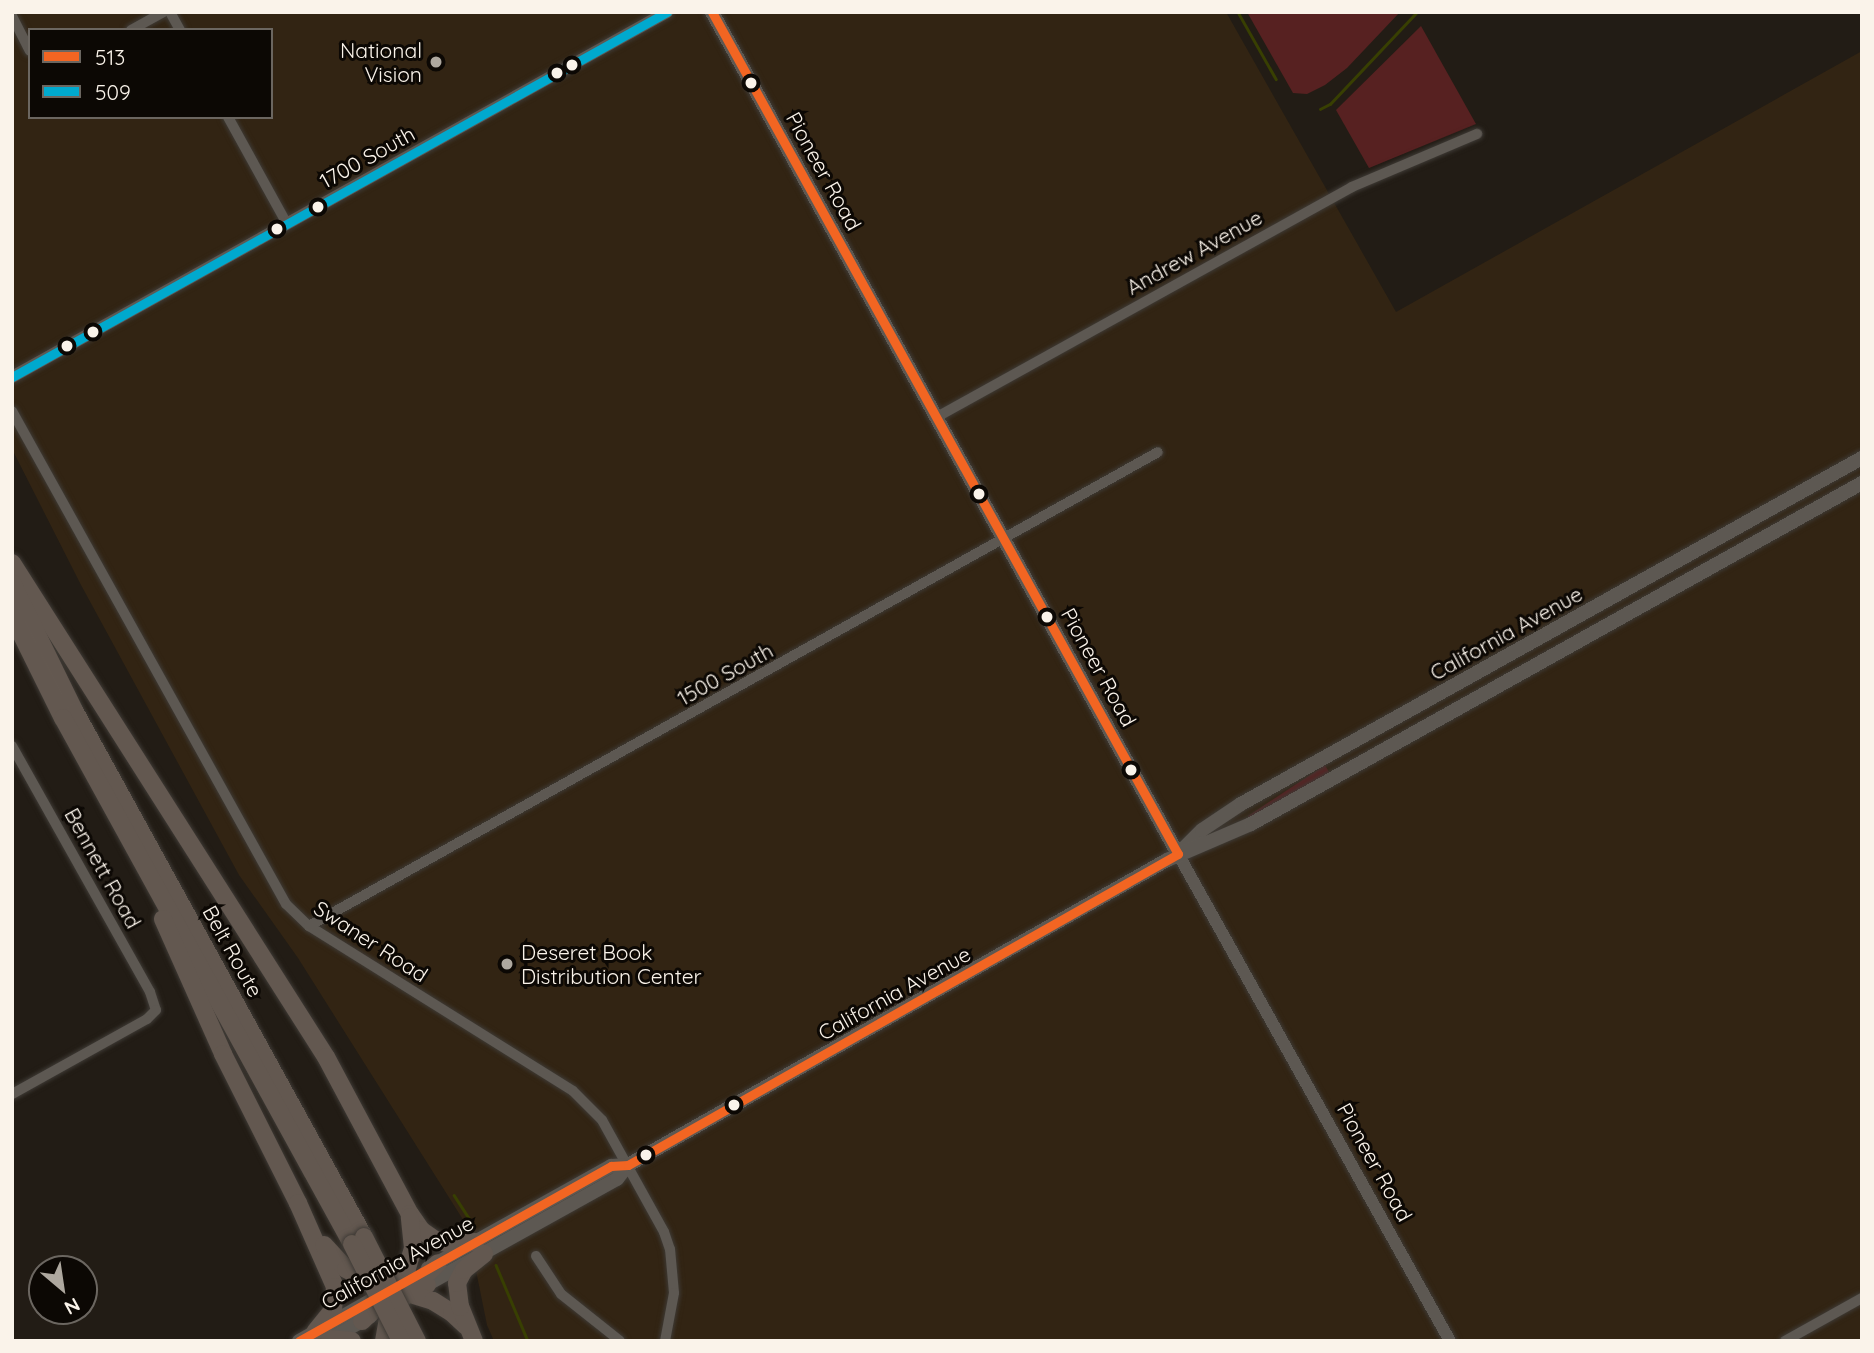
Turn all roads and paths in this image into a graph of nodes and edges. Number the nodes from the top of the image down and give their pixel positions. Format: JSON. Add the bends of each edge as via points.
{"nodes":[{"id":1,"x":163,"y":12,"type":"edge"},
{"id":2,"x":170,"y":12,"type":"edge"},
{"id":3,"x":667,"y":12,"type":"edge"},
{"id":4,"x":712,"y":12,"type":"edge"},
{"id":5,"x":12,"y":16,"type":"edge"},
{"id":6,"x":135,"y":28,"type":"edge"},
{"id":7,"x":179,"y":28,"type":"edge"},
{"id":8,"x":28,"y":47,"type":"edge"},
{"id":9,"x":229,"y":119,"type":"edge"},
{"id":10,"x":1477,"y":134,"type":"dead end"},
{"id":11,"x":287,"y":224,"type":"junction"},
{"id":12,"x":12,"y":377,"type":"edge"},
{"id":13,"x":12,"y":411,"type":"edge"},
{"id":14,"x":937,"y":417,"type":"junction"},
{"id":15,"x":1158,"y":452,"type":"dead end"},
{"id":16,"x":1862,"y":458,"type":"edge"},
{"id":17,"x":1862,"y":483,"type":"edge"},
{"id":18,"x":1809,"y":488,"type":"junction"},
{"id":19,"x":1820,"y":507,"type":"junction"},
{"id":20,"x":1005,"y":540,"type":"junction"},
{"id":21,"x":1684,"y":558,"type":"junction"},
{"id":22,"x":12,"y":563,"type":"edge"},
{"id":23,"x":1694,"y":577,"type":"junction"},
{"id":24,"x":12,"y":583,"type":"edge"},
{"id":25,"x":12,"y":615,"type":"edge"},
{"id":26,"x":1574,"y":619,"type":"junction"},
{"id":27,"x":1585,"y":638,"type":"junction"},
{"id":28,"x":1455,"y":685,"type":"junction"},
{"id":29,"x":1466,"y":704,"type":"junction"},
{"id":30,"x":1416,"y":707,"type":"junction"},
{"id":31,"x":1427,"y":726,"type":"junction"},
{"id":32,"x":12,"y":746,"type":"edge"},
{"id":33,"x":1342,"y":748,"type":"junction"},
{"id":34,"x":1352,"y":768,"type":"junction"},
{"id":35,"x":127,"y":837,"type":"junction"},
{"id":36,"x":1178,"y":853,"type":"junction"},
{"id":37,"x":309,"y":926,"type":"junction"},
{"id":38,"x":12,"y":1094,"type":"edge"},
{"id":39,"x":628,"y":1166,"type":"junction"},
{"id":40,"x":298,"y":1203,"type":"junction"},
{"id":41,"x":410,"y":1214,"type":"junction"},
{"id":42,"x":358,"y":1241,"type":"junction"},
{"id":43,"x":479,"y":1248,"type":"junction"},
{"id":44,"x":536,"y":1256,"type":"dead end"},
{"id":45,"x":438,"y":1263,"type":"joint"},
{"id":46,"x":401,"y":1293,"type":"junction"},
{"id":47,"x":1862,"y":1298,"type":"edge"},
{"id":48,"x":362,"y":1321,"type":"joint"},
{"id":49,"x":470,"y":1334,"type":"edge"},
{"id":50,"x":318,"y":1338,"type":"edge"},
{"id":51,"x":352,"y":1341,"type":"edge"},
{"id":52,"x":384,"y":1341,"type":"edge"},
{"id":53,"x":401,"y":1341,"type":"edge"},
{"id":54,"x":416,"y":1341,"type":"edge"},
{"id":55,"x":620,"y":1341,"type":"edge"},
{"id":56,"x":664,"y":1341,"type":"edge"},
{"id":57,"x":1450,"y":1341,"type":"edge"},
{"id":58,"x":1784,"y":1341,"type":"edge"}],
"edges":[{"from":1,"to":6,"type":"street"},
{"from":2,"to":7,"type":"street"},
{"from":3,"to":11,"type":"street","name":"1700 South"},
{"from":4,"to":14,"type":"main road","name":"Pioneer Road"},
{"from":5,"to":8,"type":"street"},
{"from":9,"to":11,"type":"street"},
{"from":10,"to":14,"type":"street","name":"Andrew Avenue","via":[[1352,187]]},
{"from":11,"to":12,"type":"street","name":"1700 South"},
{"from":13,"to":37,"type":"street","name":"Swaner Road","via":[[279,894]]},
{"from":14,"to":20,"type":"main road","name":"Pioneer Road"},
{"from":15,"to":20,"type":"street","name":"1500 South"},
{"from":16,"to":18,"type":"main road","name":"California Avenue"},
{"from":17,"to":19,"type":"main road","name":"California Avenue"},
{"from":18,"to":19,"type":"main road"},
{"from":18,"to":21,"type":"main road","name":"California Avenue"},
{"from":19,"to":23,"type":"main road","name":"California Avenue"},
{"from":20,"to":36,"type":"main road","name":"Pioneer Road"},
{"from":20,"to":37,"type":"street","name":"1500 South"},
{"from":21,"to":23,"type":"main road"},
{"from":21,"to":26,"type":"main road","name":"California Avenue"},
{"from":22,"to":41,"type":"highway","via":[[326,1057]]},
{"from":23,"to":27,"type":"main road","name":"California Avenue"},
{"from":24,"to":42,"type":"highway","name":"Belt Route","via":[[75,712]]},
{"from":25,"to":35,"type":"highway","name":"Belt Route"},
{"from":26,"to":27,"type":"main road"},
{"from":26,"to":28,"type":"main road","name":"California Avenue"},
{"from":27,"to":29,"type":"main road","name":"California Avenue"},
{"from":28,"to":29,"type":"main road"},
{"from":28,"to":30,"type":"main road","name":"California Avenue"},
{"from":29,"to":31,"type":"main road","name":"California Avenue"},
{"from":30,"to":31,"type":"main road"},
{"from":30,"to":33,"type":"main road","name":"California Avenue"},
{"from":31,"to":34,"type":"main road","name":"California Avenue"},
{"from":32,"to":38,"type":"street","name":"Bennett Road","via":[[156,1010]]},
{"from":33,"to":34,"type":"main road"},
{"from":33,"to":36,"type":"main road","name":"California Avenue","via":[[1227,812]]},
{"from":34,"to":36,"type":"main road","name":"California Avenue","via":[[1236,831]]},
{"from":35,"to":40,"type":"highway","via":[[223,1054]]},
{"from":35,"to":42,"type":"highway","name":"Belt Route"},
{"from":36,"to":39,"type":"main road","name":"California Avenue"},
{"from":36,"to":57,"type":"street","name":"Pioneer Road"},
{"from":37,"to":39,"type":"street","name":"Swaner Road","via":[[573,1091],[602,1120]]},
{"from":39,"to":43,"type":"main road","name":"California Avenue","via":[[617,1180]]},
{"from":39,"to":56,"type":"street","name":"Swaner Road","via":[[670,1249],[674,1293]]},
{"from":40,"to":46,"type":"highway","via":[[323,1245],[342,1266]]},
{"from":40,"to":50,"type":"highway","via":[[336,1293],[333,1310]]},
{"from":41,"to":43,"type":"highway","via":[[421,1230],[437,1241]]},
{"from":41,"to":46,"type":"highway","via":[[411,1258]]},
{"from":42,"to":53,"type":"highway","name":"Belt Route","bridge":true},
{"from":42,"to":54,"type":"highway","name":"Belt Route","bridge":true},
{"from":43,"to":45,"type":"main road","name":"California Avenue"},
{"from":43,"to":46,"type":"main road","name":"California Avenue"},
{"from":43,"to":49,"type":"highway","via":[[457,1283]]},
{"from":44,"to":55,"type":"street","via":[[561,1294]]},
{"from":45,"to":46,"type":"highway"},
{"from":46,"to":48,"type":"highway"},
{"from":46,"to":49,"type":"highway","via":[[446,1308]]},
{"from":46,"to":50,"type":"main road","name":"California Avenue"},
{"from":46,"to":52,"type":"highway","via":[[387,1319]]},
{"from":47,"to":58,"type":"street"},
{"from":48,"to":50,"type":"main road","name":"California Avenue"},
{"from":50,"to":51,"type":"highway"}]}
